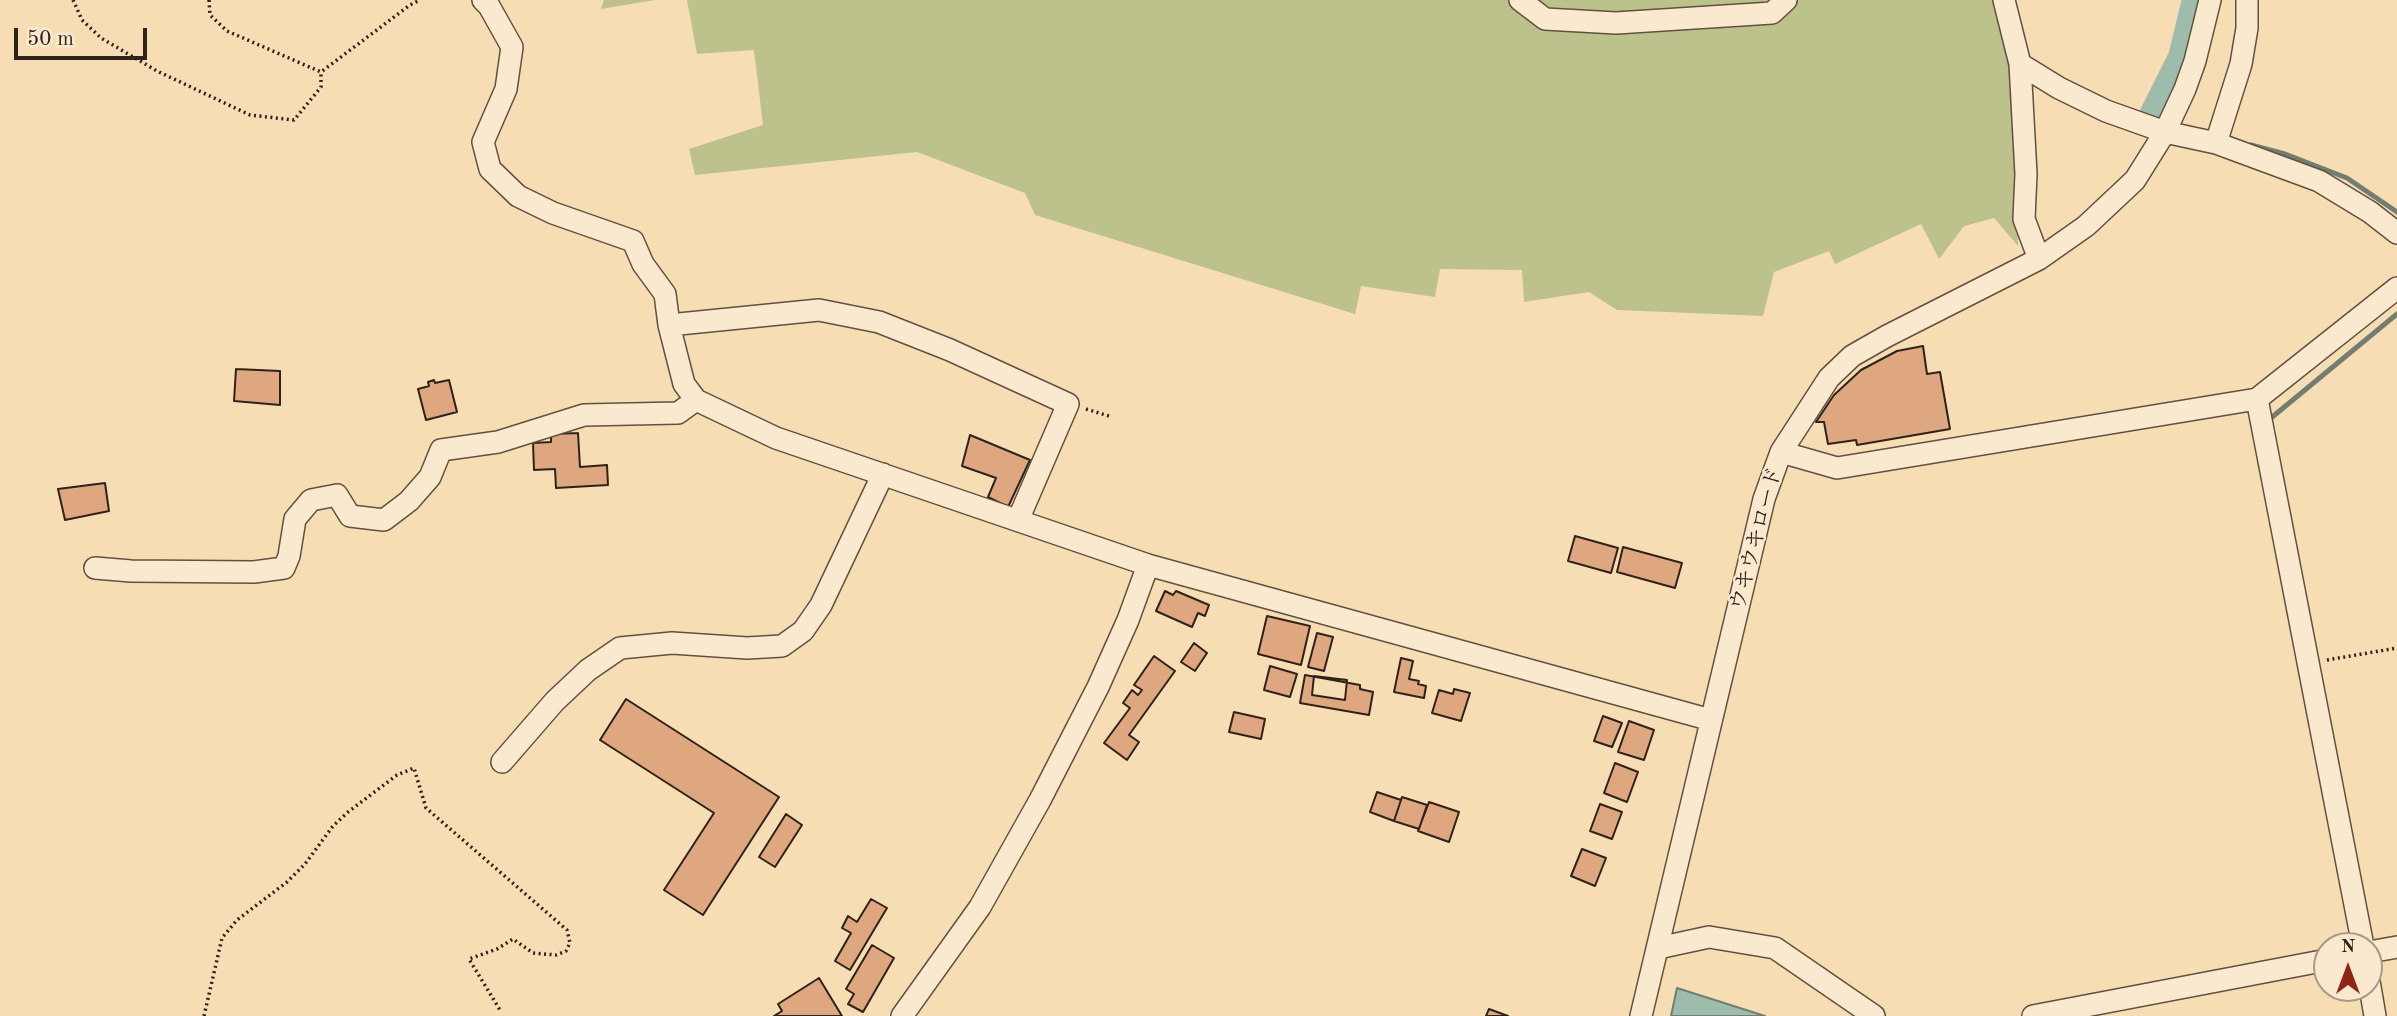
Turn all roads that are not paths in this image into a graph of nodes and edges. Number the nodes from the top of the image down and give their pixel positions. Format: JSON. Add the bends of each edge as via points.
{"nodes":[{"id":1,"x":483,"y":0,"type":"edge"},
{"id":2,"x":1520,"y":0,"type":"edge"},
{"id":3,"x":1786,"y":0,"type":"edge"},
{"id":4,"x":2004,"y":0,"type":"edge"},
{"id":5,"x":2210,"y":0,"type":"edge"},
{"id":6,"x":2247,"y":0,"type":"edge"},
{"id":7,"x":2020,"y":64,"type":"junction"},
{"id":8,"x":2165,"y":132,"type":"junction"},
{"id":9,"x":2216,"y":143,"type":"junction"},
{"id":10,"x":2397,"y":233,"type":"edge"},
{"id":11,"x":2039,"y":259,"type":"junction"},
{"id":12,"x":2397,"y":288,"type":"edge"},
{"id":13,"x":669,"y":325,"type":"junction"},
{"id":14,"x":2257,"y":399,"type":"junction"},
{"id":15,"x":696,"y":400,"type":"junction"},
{"id":16,"x":1781,"y":452,"type":"junction"},
{"id":17,"x":883,"y":474,"type":"junction"},
{"id":18,"x":1018,"y":520,"type":"junction"},
{"id":19,"x":1148,"y":565,"type":"junction"},
{"id":20,"x":95,"y":568,"type":"dead end"},
{"id":21,"x":1712,"y":720,"type":"junction"},
{"id":22,"x":502,"y":762,"type":"dead end"},
{"id":23,"x":2359,"y":932,"type":"edge"},
{"id":24,"x":1658,"y":948,"type":"junction"},
{"id":25,"x":2313,"y":963,"type":"edge"},
{"id":26,"x":902,"y":1016,"type":"edge"},
{"id":27,"x":1641,"y":1016,"type":"edge"},
{"id":28,"x":1874,"y":1016,"type":"edge"},
{"id":29,"x":2033,"y":1016,"type":"edge"}],
"edges":[{"from":1,"to":13,"type":"street","via":[[512,47],[506,89],[483,142],[490,169],[518,196],[633,241],[664,294]]},
{"from":2,"to":3,"type":"street","via":[[1545,19],[1616,23],[1772,13]]},
{"from":4,"to":7,"type":"street"},
{"from":5,"to":8,"type":"street","name":"ウキウキロード","via":[[2195,61]]},
{"from":6,"to":9,"type":"street","via":[[2241,64]]},
{"from":7,"to":8,"type":"street","via":[[2106,111]]},
{"from":7,"to":11,"type":"street","via":[[2024,219]]},
{"from":8,"to":9,"type":"street"},
{"from":8,"to":11,"type":"street","name":"ウキウキロード","via":[[2136,180],[2086,226]]},
{"from":9,"to":10,"type":"street","via":[[2319,181]]},
{"from":11,"to":16,"type":"street","name":"ウキウキロード","via":[[1852,356],[1829,378]]},
{"from":12,"to":14,"type":"street"},
{"from":13,"to":15,"type":"street","via":[[684,384]]},
{"from":13,"to":18,"type":"street","via":[[819,310],[879,323],[1068,404]]},
{"from":14,"to":16,"type":"street","via":[[1837,468]]},
{"from":14,"to":23,"type":"street"},
{"from":15,"to":17,"type":"street","via":[[776,438]]},
{"from":15,"to":20,"type":"street","via":[[678,413],[584,415],[498,442],[441,450],[430,477],[384,520],[350,516],[337,495],[311,500],[295,519],[284,568],[254,572]]},
{"from":16,"to":21,"type":"street","name":"ウキウキロード","via":[[1764,499]]},
{"from":17,"to":18,"type":"street"},
{"from":17,"to":22,"type":"street","via":[[821,605],[803,631],[782,646],[672,643],[621,648],[588,670],[555,701]]},
{"from":18,"to":19,"type":"street"},
{"from":19,"to":21,"type":"street"},
{"from":19,"to":26,"type":"street","via":[[1103,676],[1056,769],[980,907]]},
{"from":21,"to":24,"type":"street","name":"ウキウキロード"},
{"from":24,"to":27,"type":"street","name":"ウキウキロード"},
{"from":24,"to":28,"type":"street","via":[[1709,937],[1775,948]]},
{"from":25,"to":29,"type":"street"}]}
